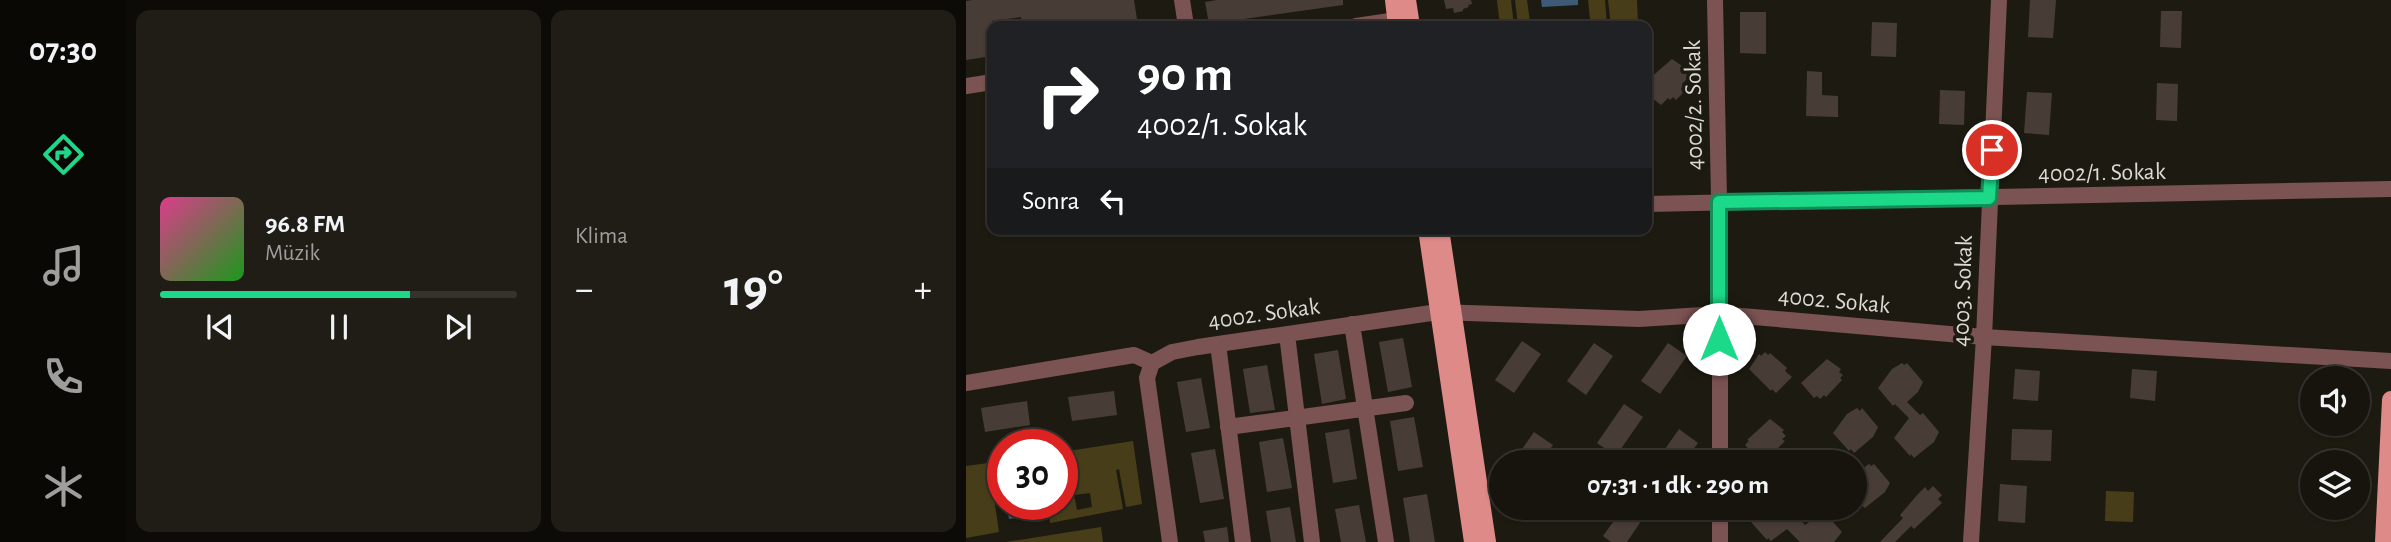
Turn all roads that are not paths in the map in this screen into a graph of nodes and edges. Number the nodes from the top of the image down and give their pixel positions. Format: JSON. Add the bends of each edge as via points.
{"nodes":[{"id":1,"x":1182,"y":0,"type":"edge"},
{"id":2,"x":1394,"y":0,"type":"edge"},
{"id":3,"x":1407,"y":0,"type":"edge"},
{"id":4,"x":1715,"y":0,"type":"edge"},
{"id":5,"x":1999,"y":0,"type":"edge"},
{"id":6,"x":1185,"y":21,"type":"edge"},
{"id":7,"x":1401,"y":21,"type":"edge"},
{"id":8,"x":1403,"y":21,"type":"edge"},
{"id":9,"x":987,"y":83,"type":"edge"},
{"id":10,"x":966,"y":86,"type":"edge"},
{"id":11,"x":2391,"y":189,"type":"edge"},
{"id":12,"x":1989,"y":198,"type":"junction"},
{"id":13,"x":1719,"y":202,"type":"junction"},
{"id":14,"x":1652,"y":204,"type":"edge"},
{"id":15,"x":1428,"y":235,"type":"edge"},
{"id":16,"x":1440,"y":235,"type":"edge"},
{"id":17,"x":1446,"y":312,"type":"junction"},
{"id":18,"x":1719,"y":314,"type":"junction"},
{"id":19,"x":1352,"y":324,"type":"junction"},
{"id":20,"x":1287,"y":334,"type":"junction"},
{"id":21,"x":1984,"y":337,"type":"junction"},
{"id":22,"x":1218,"y":344,"type":"junction"},
{"id":23,"x":2391,"y":361,"type":"edge"},
{"id":24,"x":1152,"y":363,"type":"junction"},
{"id":25,"x":966,"y":383,"type":"edge"},
{"id":26,"x":2391,"y":400,"type":"edge"},
{"id":27,"x":1406,"y":403,"type":"dead end"},
{"id":28,"x":1365,"y":408,"type":"junction"},
{"id":29,"x":1297,"y":418,"type":"junction"},
{"id":30,"x":1228,"y":427,"type":"junction"},
{"id":31,"x":1720,"y":450,"type":"edge"},
{"id":32,"x":1720,"y":520,"type":"edge"},
{"id":33,"x":1170,"y":542,"type":"edge"},
{"id":34,"x":1243,"y":542,"type":"edge"},
{"id":35,"x":1312,"y":542,"type":"edge"},
{"id":36,"x":1386,"y":542,"type":"edge"},
{"id":37,"x":1473,"y":542,"type":"edge"},
{"id":38,"x":1487,"y":542,"type":"edge"},
{"id":39,"x":1720,"y":542,"type":"edge"},
{"id":40,"x":1971,"y":542,"type":"edge"},
{"id":41,"x":2384,"y":542,"type":"edge"}],
"edges":[{"from":1,"to":6,"type":"street"},
{"from":2,"to":7,"type":"main road"},
{"from":3,"to":8,"type":"main road"},
{"from":4,"to":13,"type":"street","name":"4002/2. Sokak"},
{"from":5,"to":12,"type":"street","name":"4003. Sokak"},
{"from":9,"to":10,"type":"street"},
{"from":11,"to":12,"type":"street","name":"4002/1. Sokak"},
{"from":12,"to":13,"type":"street","name":"4002/1. Sokak"},
{"from":12,"to":21,"type":"street","name":"4003. Sokak"},
{"from":13,"to":14,"type":"street","name":"4002/1. Sokak"},
{"from":13,"to":18,"type":"street","name":"4002/2. Sokak"},
{"from":15,"to":17,"type":"main road"},
{"from":16,"to":17,"type":"main road"},
{"from":17,"to":18,"type":"street","name":"4002. Sokak","via":[[1639,319]]},
{"from":17,"to":19,"type":"street","name":"4002. Sokak"},
{"from":17,"to":37,"type":"main road"},
{"from":17,"to":38,"type":"main road"},
{"from":18,"to":21,"type":"street","name":"4002. Sokak"},
{"from":18,"to":31,"type":"street","name":"4002/2. Sokak"},
{"from":19,"to":20,"type":"street","name":"4002. Sokak"},
{"from":19,"to":28,"type":"street"},
{"from":20,"to":22,"type":"street","name":"4002. Sokak"},
{"from":20,"to":29,"type":"street"},
{"from":21,"to":23,"type":"street","name":"4002. Sokak"},
{"from":21,"to":40,"type":"street","name":"4003. Sokak"},
{"from":22,"to":24,"type":"street","name":"4002. Sokak","via":[[1172,352]]},
{"from":22,"to":30,"type":"street"},
{"from":24,"to":25,"type":"street","via":[[1134,355]]},
{"from":24,"to":33,"type":"street","via":[[1147,379]]},
{"from":26,"to":41,"type":"main road"},
{"from":27,"to":28,"type":"street"},
{"from":28,"to":29,"type":"street"},
{"from":28,"to":36,"type":"street"},
{"from":29,"to":30,"type":"street"},
{"from":29,"to":35,"type":"street"},
{"from":30,"to":34,"type":"street"},
{"from":32,"to":39,"type":"street"}]}
